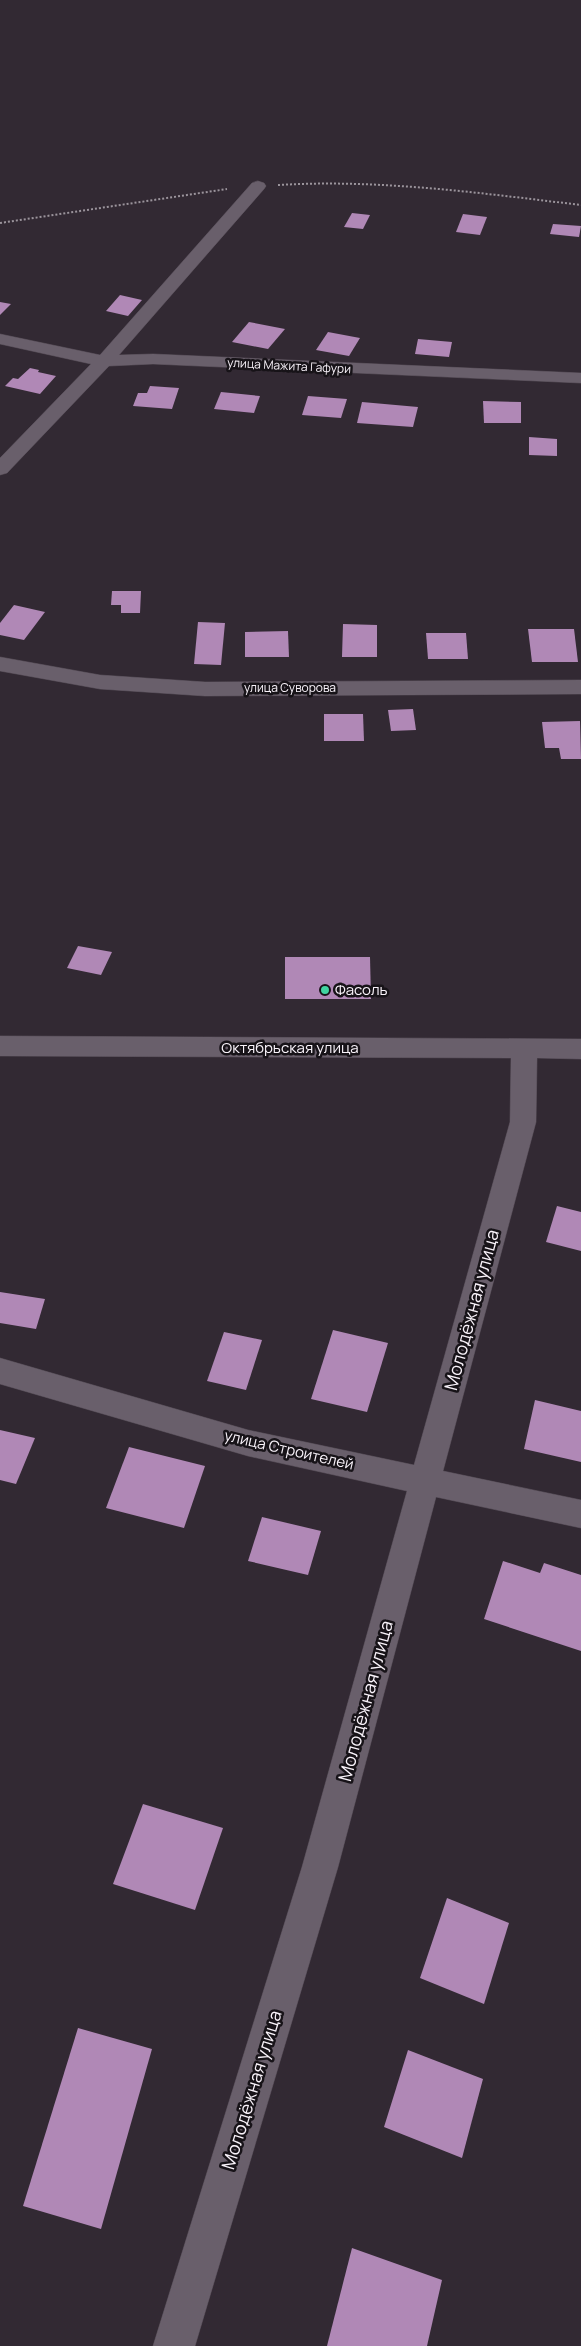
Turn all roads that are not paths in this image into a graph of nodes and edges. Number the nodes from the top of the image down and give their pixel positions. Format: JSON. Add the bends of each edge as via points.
{"nodes":[{"id":1,"x":258,"y":186,"type":"road end"},
{"id":2,"x":0,"y":339,"type":"edge"},
{"id":3,"x":104,"y":360,"type":"junction"},
{"id":4,"x":581,"y":378,"type":"edge"},
{"id":5,"x":0,"y":469,"type":"edge"},
{"id":6,"x":0,"y":664,"type":"edge"},
{"id":7,"x":581,"y":687,"type":"edge"},
{"id":8,"x":0,"y":1046,"type":"edge"},
{"id":9,"x":524,"y":1049,"type":"junction"},
{"id":10,"x":581,"y":1049,"type":"edge"},
{"id":11,"x":0,"y":1371,"type":"edge"},
{"id":12,"x":427,"y":1480,"type":"junction"},
{"id":13,"x":581,"y":1514,"type":"edge"},
{"id":14,"x":174,"y":2346,"type":"edge"}],
"edges":[{"from":1,"to":3,"type":"street"},
{"from":2,"to":3,"type":"street","name":"улица Мажита Гафури"},
{"from":3,"to":4,"type":"street","name":"улица Мажита Гафури"},
{"from":3,"to":5,"type":"street"},
{"from":6,"to":7,"type":"street","name":"улица Суворова","via":[[100,682],[196,688]]},
{"from":8,"to":9,"type":"street","name":"Октябрьская улица"},
{"from":9,"to":10,"type":"street","name":"Октябрьская улица"},
{"from":9,"to":12,"type":"street","name":"Молодёжная улица","via":[[524,1122]]},
{"from":11,"to":12,"type":"street","name":"улица Строителей","via":[[248,1443]]},
{"from":12,"to":13,"type":"street","name":"улица Строителей"},
{"from":12,"to":14,"type":"street","name":"Молодёжная улица","via":[[320,1867]]}]}
